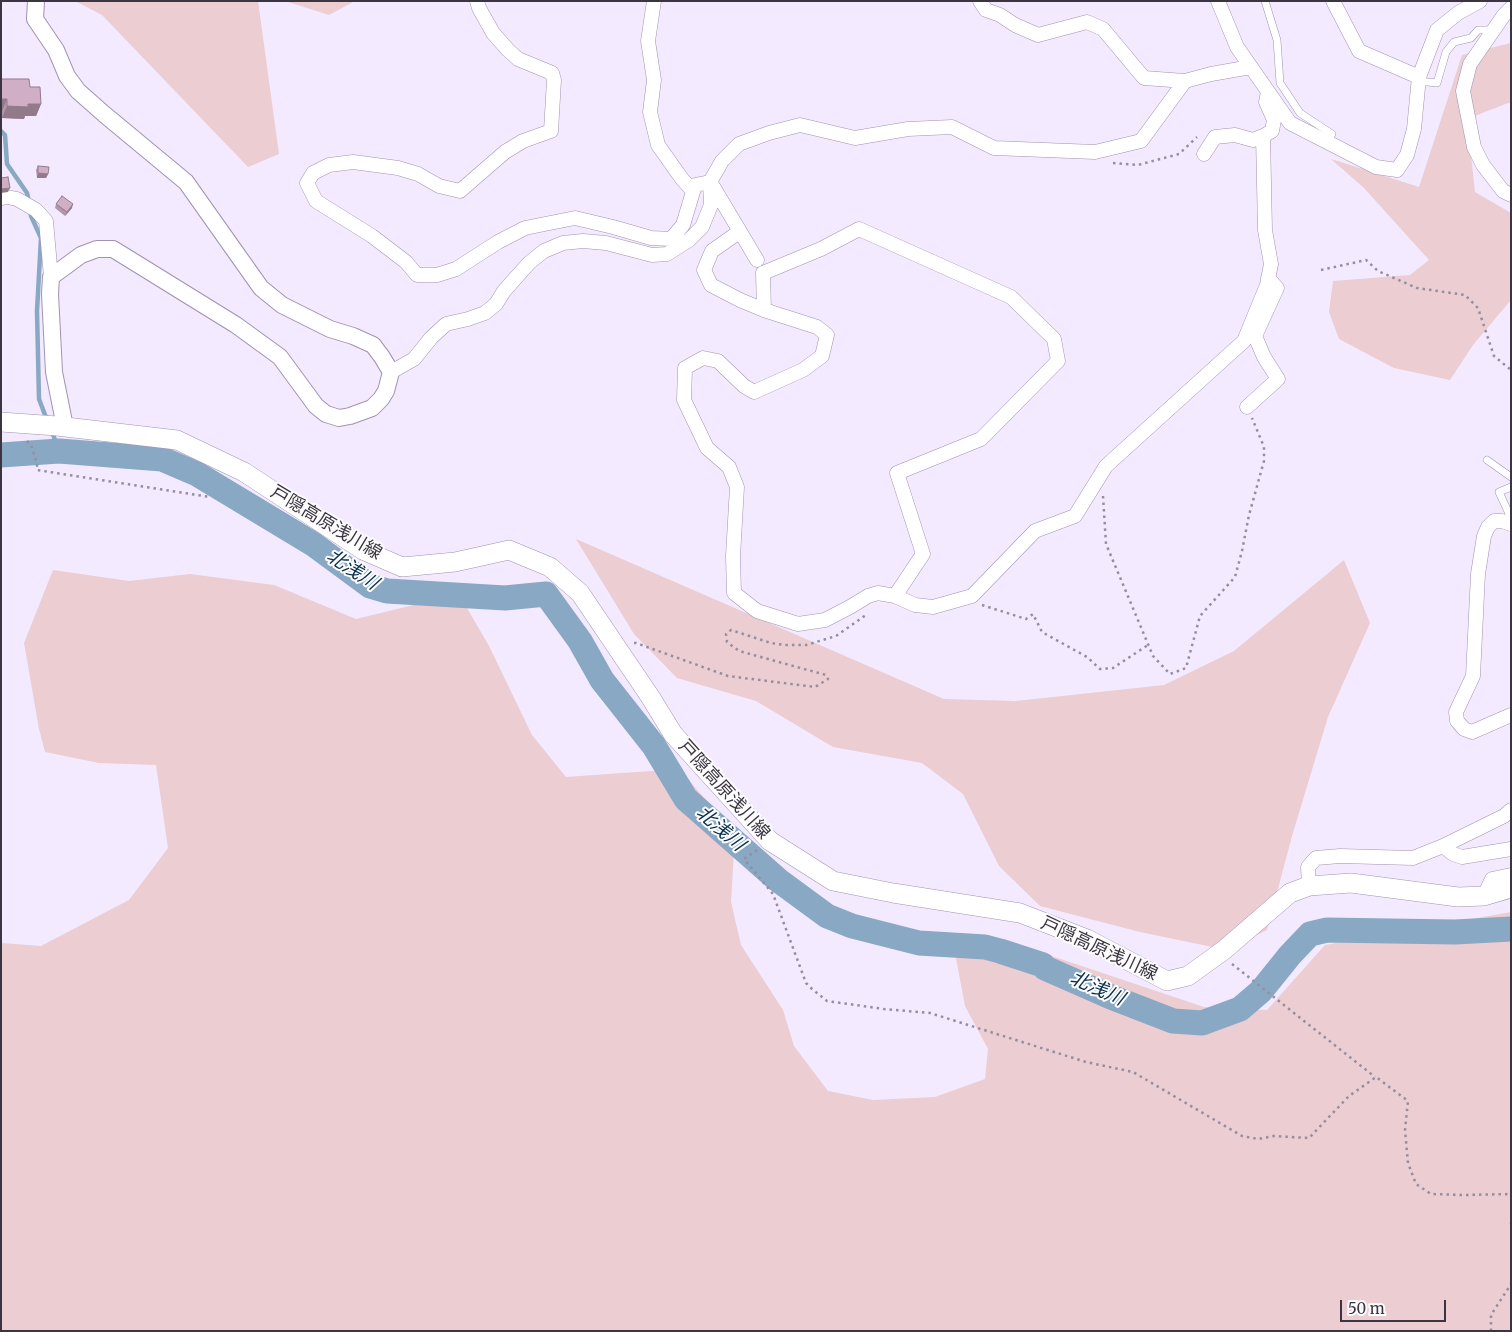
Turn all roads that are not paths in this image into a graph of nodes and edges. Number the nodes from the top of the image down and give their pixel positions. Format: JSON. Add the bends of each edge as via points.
{"nodes":[{"id":1,"x":36,"y":1,"type":"edge"},
{"id":2,"x":477,"y":1,"type":"edge"},
{"id":3,"x":654,"y":1,"type":"edge"},
{"id":4,"x":980,"y":1,"type":"edge"},
{"id":5,"x":1218,"y":1,"type":"edge"},
{"id":6,"x":1265,"y":1,"type":"edge"},
{"id":7,"x":1333,"y":1,"type":"edge"},
{"id":8,"x":1480,"y":1,"type":"edge"},
{"id":9,"x":1511,"y":8,"type":"edge"},
{"id":10,"x":1493,"y":30,"type":"junction"},
{"id":11,"x":1252,"y":67,"type":"junction"},
{"id":12,"x":1418,"y":79,"type":"junction"},
{"id":13,"x":1185,"y":81,"type":"junction"},
{"id":14,"x":1268,"y":92,"type":"junction"},
{"id":15,"x":1263,"y":136,"type":"junction"},
{"id":16,"x":1328,"y":142,"type":"junction"},
{"id":17,"x":1204,"y":154,"type":"dead end"},
{"id":18,"x":710,"y":182,"type":"junction"},
{"id":19,"x":693,"y":191,"type":"junction"},
{"id":20,"x":1511,"y":195,"type":"edge"},
{"id":21,"x":1,"y":198,"type":"edge"},
{"id":22,"x":739,"y":232,"type":"junction"},
{"id":23,"x":757,"y":260,"type":"dead end"},
{"id":24,"x":52,"y":276,"type":"junction"},
{"id":25,"x":1268,"y":278,"type":"junction"},
{"id":26,"x":764,"y":310,"type":"junction"},
{"id":27,"x":391,"y":372,"type":"junction"},
{"id":28,"x":1248,"y":407,"type":"road end"},
{"id":29,"x":1,"y":422,"type":"edge"},
{"id":30,"x":61,"y":427,"type":"junction"},
{"id":31,"x":1487,"y":460,"type":"dead end"},
{"id":32,"x":1511,"y":477,"type":"edge"},
{"id":33,"x":1511,"y":488,"type":"edge"},
{"id":34,"x":1511,"y":518,"type":"edge"},
{"id":35,"x":1511,"y":524,"type":"edge"},
{"id":36,"x":895,"y":596,"type":"junction"},
{"id":37,"x":1511,"y":715,"type":"edge"},
{"id":38,"x":1511,"y":810,"type":"edge"},
{"id":39,"x":1443,"y":846,"type":"junction"},
{"id":40,"x":1511,"y":849,"type":"edge"},
{"id":41,"x":1511,"y":875,"type":"edge"},
{"id":42,"x":1309,"y":886,"type":"junction"},
{"id":43,"x":1511,"y":888,"type":"edge"},
{"id":44,"x":1484,"y":896,"type":"junction"}],
"edges":[{"from":1,"to":27,"type":"street","via":[[35,20],[78,91],[186,182],[261,288],[282,305],[373,346]]},
{"from":2,"to":19,"type":"street","via":[[493,33],[508,50],[518,59],[552,73],[551,131],[505,152],[460,191],[439,186],[418,174],[398,168],[352,162],[329,165],[313,173],[307,183],[316,202],[372,236],[406,262],[417,275],[437,275],[456,269],[525,228],[575,218],[651,238],[671,239],[683,225]]},
{"from":3,"to":19,"type":"street","via":[[648,41],[654,80],[650,112],[658,145]]},
{"from":4,"to":13,"type":"street","via":[[986,10],[1038,35],[1087,22],[1103,29],[1144,78]]},
{"from":5,"to":11,"type":"street","via":[[1237,47]]},
{"from":6,"to":16,"type":"lane","via":[[1277,40],[1280,82],[1300,113],[1332,134]]},
{"from":7,"to":12,"type":"street","via":[[1359,51]]},
{"from":8,"to":12,"type":"street","via":[[1437,30]]},
{"from":9,"to":10,"type":"street"},
{"from":10,"to":12,"type":"lane","via":[[1478,30],[1471,38],[1454,42],[1446,52],[1436,83]]},
{"from":10,"to":20,"type":"street","via":[[1470,64],[1463,90],[1474,147],[1503,191]]},
{"from":11,"to":13,"type":"street"},
{"from":11,"to":14,"type":"street"},
{"from":12,"to":16,"type":"street","via":[[1414,128],[1407,155],[1397,170],[1376,167]]},
{"from":13,"to":18,"type":"street","via":[[1141,141],[1095,152],[994,148],[952,127],[908,129],[855,138],[800,126],[739,144],[722,161]]},
{"from":14,"to":15,"type":"street","via":[[1266,102],[1274,120],[1272,131]]},
{"from":14,"to":16,"type":"street","via":[[1290,123]]},
{"from":15,"to":17,"type":"street","via":[[1253,140],[1235,135],[1215,137]]},
{"from":15,"to":25,"type":"street","via":[[1265,230],[1271,264]]},
{"from":18,"to":19,"type":"street","via":[[695,185]]},
{"from":18,"to":22,"type":"street"},
{"from":18,"to":27,"type":"street","via":[[711,205],[702,227],[667,254],[652,255],[606,242],[583,241],[563,243],[544,251],[529,263],[485,313],[446,324],[414,359]]},
{"from":21,"to":24,"type":"street","via":[[17,199],[36,210],[46,221]]},
{"from":22,"to":23,"type":"street"},
{"from":22,"to":26,"type":"street","via":[[712,251],[704,270],[711,284]]},
{"from":24,"to":27,"type":"street","via":[[81,255],[97,249],[113,249],[236,325],[280,357],[316,406],[339,418],[372,408],[386,390]]},
{"from":24,"to":30,"type":"street","via":[[54,372]]},
{"from":25,"to":28,"type":"street","via":[[1277,288],[1255,336],[1278,379]]},
{"from":25,"to":36,"type":"street","via":[[1244,341],[1106,466],[1075,516],[1035,531],[972,596],[933,607],[915,605]]},
{"from":26,"to":36,"type":"street","via":[[817,327],[827,335],[822,356],[803,370],[754,392],[718,362],[702,358],[685,368],[684,400],[707,448],[729,467],[737,487],[734,593],[757,611],[798,624],[825,620],[878,593]]},
{"from":26,"to":36,"type":"street","via":[[763,273],[859,229],[1011,297],[1054,339],[1058,362],[981,439],[896,473],[923,554]]},
{"from":29,"to":30,"type":"main road","name":"戸隠高原浅川線"},
{"from":30,"to":42,"type":"main road","name":"戸隠高原浅川線","via":[[176,440],[244,472],[362,550],[402,567],[455,562],[509,550],[550,567],[580,593],[673,734],[770,841],[833,882],[1020,913],[1087,939],[1167,981],[1188,976],[1219,954],[1290,893]]},
{"from":31,"to":32,"type":"lane"},
{"from":33,"to":34,"type":"lane","via":[[1500,492]]},
{"from":35,"to":37,"type":"street","via":[[1494,521],[1484,536],[1478,574],[1473,676],[1456,712],[1457,721],[1472,732]]},
{"from":38,"to":39,"type":"street"},
{"from":39,"to":40,"type":"street","via":[[1462,857]]},
{"from":39,"to":42,"type":"street","via":[[1413,858],[1316,858],[1308,867]]},
{"from":41,"to":44,"type":"street","via":[[1492,879]]},
{"from":42,"to":44,"type":"main road","name":"戸隠高原浅川線","via":[[1351,883],[1458,897]]},
{"from":43,"to":44,"type":"main road","name":"戸隠高原浅川線"}]}
